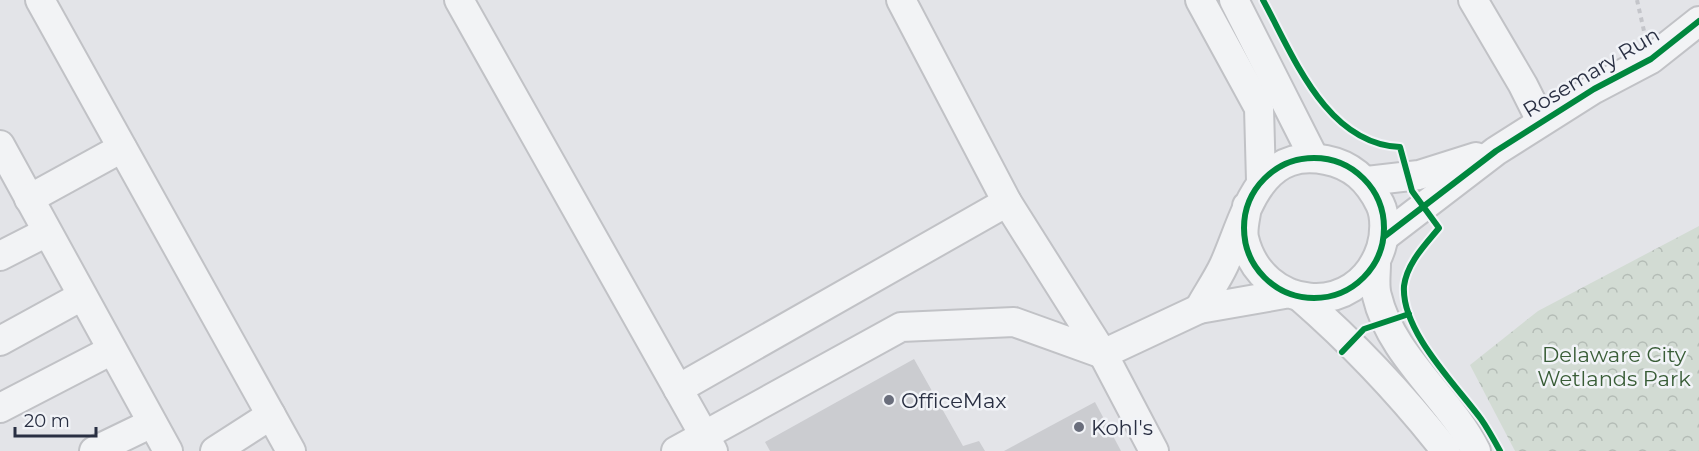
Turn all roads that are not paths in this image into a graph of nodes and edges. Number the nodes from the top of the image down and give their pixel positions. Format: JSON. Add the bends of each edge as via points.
{"nodes":[{"id":1,"x":39,"y":0,"type":"edge"},
{"id":2,"x":459,"y":0,"type":"edge"},
{"id":3,"x":901,"y":0,"type":"edge"},
{"id":4,"x":1200,"y":0,"type":"edge"},
{"id":5,"x":1234,"y":0,"type":"edge"},
{"id":6,"x":1473,"y":0,"type":"edge"},
{"id":7,"x":1699,"y":21,"type":"edge"},
{"id":8,"x":1541,"y":121,"type":"junction"},
{"id":9,"x":0,"y":145,"type":"edge"},
{"id":10,"x":122,"y":148,"type":"junction"},
{"id":11,"x":1496,"y":151,"type":"junction"},
{"id":12,"x":1314,"y":158,"type":"junction"},
{"id":13,"x":1261,"y":181,"type":"junction"},
{"id":14,"x":1367,"y":181,"type":"junction"},
{"id":15,"x":29,"y":199,"type":"junction"},
{"id":16,"x":1007,"y":202,"type":"junction"},
{"id":17,"x":1247,"y":206,"type":"junction"},
{"id":18,"x":47,"y":232,"type":"junction"},
{"id":19,"x":1385,"y":236,"type":"junction"},
{"id":20,"x":0,"y":256,"type":"edge"},
{"id":21,"x":1376,"y":264,"type":"junction"},
{"id":22,"x":1295,"y":295,"type":"junction"},
{"id":23,"x":82,"y":296,"type":"junction"},
{"id":24,"x":1199,"y":309,"type":"junction"},
{"id":25,"x":0,"y":342,"type":"edge"},
{"id":26,"x":112,"y":350,"type":"junction"},
{"id":27,"x":1103,"y":354,"type":"junction"},
{"id":28,"x":678,"y":389,"type":"junction"},
{"id":29,"x":0,"y":408,"type":"edge"},
{"id":30,"x":271,"y":415,"type":"junction"},
{"id":31,"x":152,"y":423,"type":"junction"},
{"id":32,"x":709,"y":444,"type":"edge"},
{"id":33,"x":94,"y":451,"type":"edge"},
{"id":34,"x":168,"y":451,"type":"edge"},
{"id":35,"x":215,"y":451,"type":"edge"},
{"id":36,"x":291,"y":451,"type":"edge"},
{"id":37,"x":676,"y":451,"type":"edge"},
{"id":38,"x":1154,"y":451,"type":"edge"},
{"id":39,"x":1446,"y":451,"type":"edge"},
{"id":40,"x":1476,"y":451,"type":"edge"}],
"edges":[{"from":1,"to":10,"type":"street"},
{"from":2,"to":28,"type":"street"},
{"from":3,"to":16,"type":"street"},
{"from":4,"to":13,"type":"street","via":[[1259,108]]},
{"from":5,"to":12,"type":"street"},
{"from":6,"to":8,"type":"street"},
{"from":7,"to":8,"type":"street","name":"Rosemary Run","via":[[1651,59]]},
{"from":8,"to":11,"type":"street","name":"Rosemary Run"},
{"from":9,"to":15,"type":"street"},
{"from":10,"to":15,"type":"street"},
{"from":10,"to":30,"type":"street"},
{"from":11,"to":14,"type":"street","name":"Rosemary Run","via":[[1419,175]]},
{"from":11,"to":19,"type":"street","name":"Rosemary Run"},
{"from":12,"to":13,"type":"street","via":[[1286,163]]},
{"from":12,"to":14,"type":"street","via":[[1343,164]]},
{"from":13,"to":17,"type":"street"},
{"from":14,"to":19,"type":"street","via":[[1382,206]]},
{"from":15,"to":18,"type":"street"},
{"from":16,"to":27,"type":"street"},
{"from":16,"to":28,"type":"street"},
{"from":17,"to":22,"type":"street","via":[[1244,236],[1253,263],[1272,285]]},
{"from":17,"to":24,"type":"street","via":[[1224,266]]},
{"from":18,"to":20,"type":"street"},
{"from":18,"to":23,"type":"street"},
{"from":19,"to":21,"type":"street"},
{"from":21,"to":22,"type":"street","via":[[1356,286],[1329,298]]},
{"from":21,"to":40,"type":"street","via":[[1376,293],[1382,313],[1415,369],[1467,432]]},
{"from":22,"to":24,"type":"street"},
{"from":22,"to":39,"type":"street","via":[[1348,339]]},
{"from":23,"to":25,"type":"street"},
{"from":23,"to":26,"type":"street"},
{"from":24,"to":27,"type":"street"},
{"from":26,"to":29,"type":"street"},
{"from":26,"to":31,"type":"street"},
{"from":27,"to":32,"type":"street","via":[[1014,322],[901,327]]},
{"from":27,"to":38,"type":"street"},
{"from":28,"to":32,"type":"street"},
{"from":30,"to":35,"type":"street"},
{"from":30,"to":36,"type":"street"},
{"from":31,"to":33,"type":"street"},
{"from":31,"to":34,"type":"street"},
{"from":32,"to":37,"type":"street"}]}
